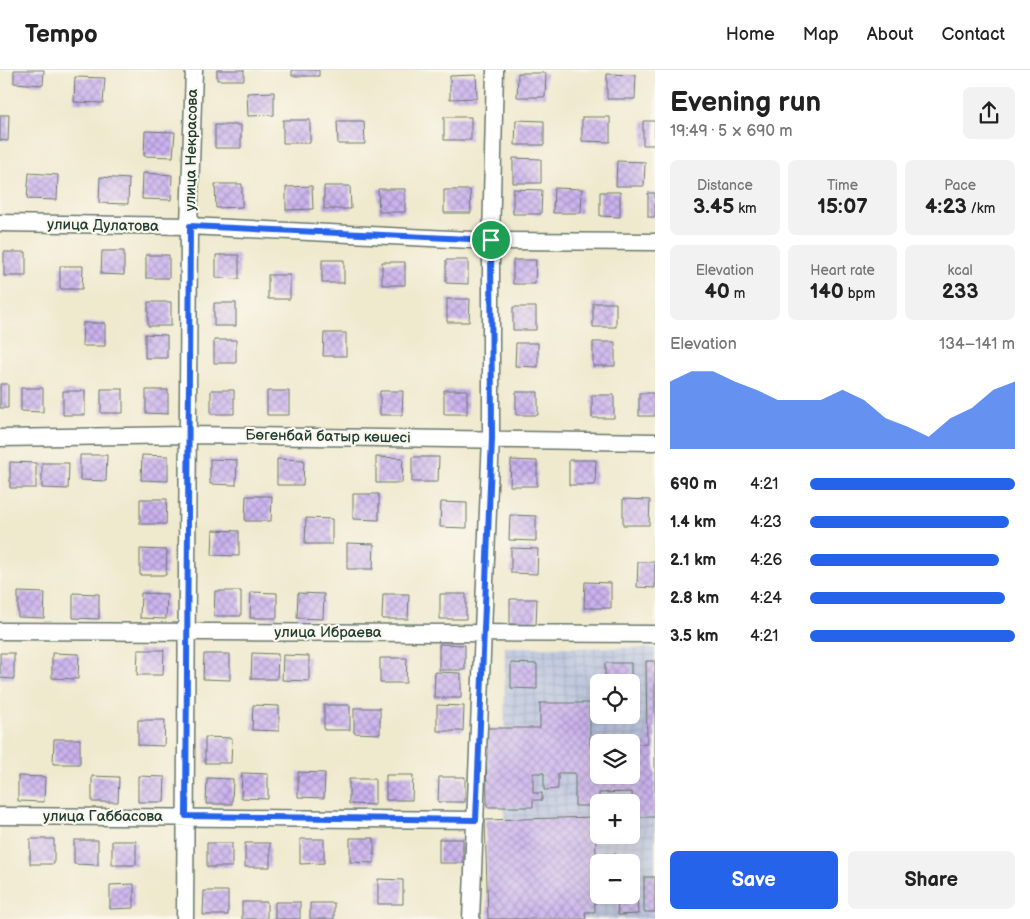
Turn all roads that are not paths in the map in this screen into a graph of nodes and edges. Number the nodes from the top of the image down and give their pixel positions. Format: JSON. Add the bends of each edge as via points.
{"nodes":[{"id":1,"x":194,"y":70,"type":"edge"},
{"id":2,"x":495,"y":70,"type":"edge"},
{"id":3,"x":0,"y":224,"type":"edge"},
{"id":4,"x":190,"y":226,"type":"junction"},
{"id":5,"x":491,"y":240,"type":"junction"},
{"id":6,"x":655,"y":242,"type":"edge"},
{"id":7,"x":188,"y":435,"type":"junction"},
{"id":8,"x":0,"y":438,"type":"edge"},
{"id":9,"x":492,"y":438,"type":"junction"},
{"id":10,"x":655,"y":442,"type":"edge"},
{"id":11,"x":0,"y":630,"type":"edge"},
{"id":12,"x":484,"y":631,"type":"junction"},
{"id":13,"x":187,"y":632,"type":"junction"},
{"id":14,"x":655,"y":634,"type":"edge"},
{"id":15,"x":0,"y":816,"type":"edge"},
{"id":16,"x":186,"y":816,"type":"junction"},
{"id":17,"x":476,"y":820,"type":"junction"},
{"id":18,"x":185,"y":919,"type":"edge"},
{"id":19,"x":471,"y":919,"type":"edge"}],
"edges":[{"from":1,"to":4,"type":"street","name":"улица Некрасова"},
{"from":2,"to":5,"type":"street"},
{"from":3,"to":4,"type":"street","name":"улица Дулатова"},
{"from":4,"to":5,"type":"street","name":"улица Дулатова"},
{"from":4,"to":7,"type":"street","name":"улица Некрасова"},
{"from":5,"to":6,"type":"street","name":"улица Дулатова"},
{"from":5,"to":9,"type":"street"},
{"from":7,"to":8,"type":"street","name":"Бөгенбай батыр көшесі"},
{"from":7,"to":9,"type":"street","name":"Бөгенбай батыр көшесі"},
{"from":7,"to":13,"type":"street","name":"улица Некрасова"},
{"from":9,"to":10,"type":"street","name":"Бөгенбай батыр көшесі"},
{"from":9,"to":12,"type":"street"},
{"from":11,"to":13,"type":"street","name":"улица Ибраева"},
{"from":12,"to":13,"type":"street","name":"улица Ибраева"},
{"from":12,"to":14,"type":"street","name":"улица Ибраева"},
{"from":12,"to":17,"type":"street"},
{"from":13,"to":16,"type":"street","name":"улица Некрасова"},
{"from":15,"to":16,"type":"street","name":"улица Габбасова"},
{"from":16,"to":17,"type":"street","name":"улица Габбасова"},
{"from":16,"to":18,"type":"street","name":"улица Некрасова"},
{"from":17,"to":19,"type":"street"}]}
